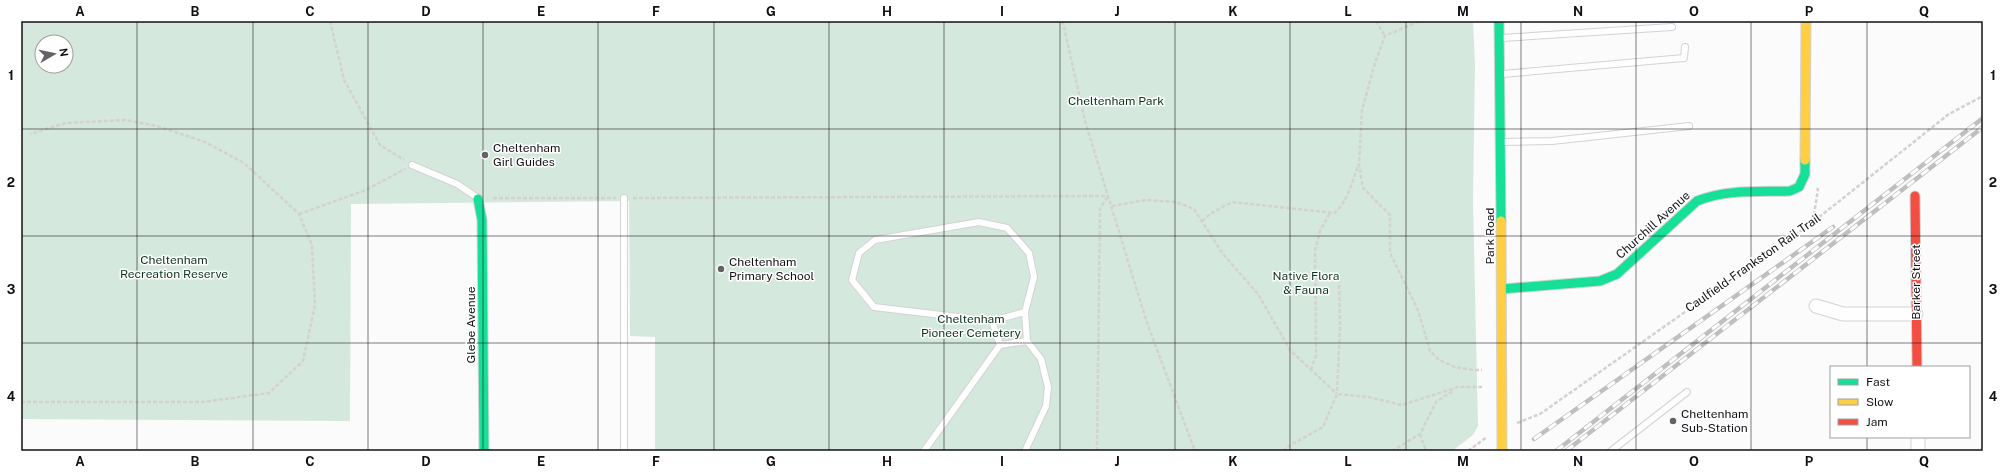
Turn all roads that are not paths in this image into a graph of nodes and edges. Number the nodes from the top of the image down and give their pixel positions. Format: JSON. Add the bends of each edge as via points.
{"nodes":[{"id":1,"x":1499,"y":21,"type":"edge"},
{"id":2,"x":1806,"y":21,"type":"edge"},
{"id":3,"x":1672,"y":27,"type":"dead end"},
{"id":4,"x":1499,"y":38,"type":"junction"},
{"id":5,"x":1685,"y":47,"type":"dead end"},
{"id":6,"x":1501,"y":74,"type":"junction"},
{"id":7,"x":1689,"y":126,"type":"dead end"},
{"id":8,"x":1501,"y":142,"type":"junction"},
{"id":9,"x":412,"y":165,"type":"road end"},
{"id":10,"x":1915,"y":196,"type":"dead end"},
{"id":11,"x":478,"y":198,"type":"joint"},
{"id":12,"x":624,"y":198,"type":"road end"},
{"id":13,"x":1502,"y":289,"type":"junction"},
{"id":14,"x":1816,"y":306,"type":"dead end"},
{"id":15,"x":1025,"y":312,"type":"junction"},
{"id":16,"x":1916,"y":314,"type":"junction"},
{"id":17,"x":992,"y":321,"type":"junction"},
{"id":18,"x":1027,"y":340,"type":"junction"},
{"id":19,"x":1000,"y":345,"type":"junction"},
{"id":20,"x":1917,"y":366,"type":"edge"},
{"id":21,"x":1687,"y":392,"type":"dead end"},
{"id":22,"x":1918,"y":438,"type":"edge"},
{"id":23,"x":1502,"y":450,"type":"edge"},
{"id":24,"x":484,"y":451,"type":"edge"},
{"id":25,"x":624,"y":451,"type":"edge"},
{"id":26,"x":924,"y":451,"type":"edge"},
{"id":27,"x":1025,"y":451,"type":"edge"},
{"id":28,"x":1611,"y":451,"type":"edge"},
{"id":29,"x":1918,"y":451,"type":"edge"}],
"edges":[{"from":1,"to":4,"type":"street","name":"Park Road"},
{"from":2,"to":13,"type":"street","name":"Churchill Avenue","via":[[1805,174],[1799,187],[1790,191],[1719,193],[1706,196],[1697,201],[1610,278]]},
{"from":3,"to":4,"type":"lane"},
{"from":4,"to":6,"type":"street","name":"Park Road"},
{"from":5,"to":6,"type":"lane","via":[[1684,58]]},
{"from":6,"to":8,"type":"street","name":"Park Road"},
{"from":7,"to":8,"type":"lane","via":[[1552,141]]},
{"from":8,"to":13,"type":"street","name":"Park Road"},
{"from":9,"to":11,"type":"lane","via":[[457,184]]},
{"from":10,"to":16,"type":"street","name":"Barker Street"},
{"from":11,"to":24,"type":"street","name":"Glebe Avenue","via":[[482,220]]},
{"from":12,"to":25,"type":"lane"},
{"from":13,"to":23,"type":"street","name":"Park Road"},
{"from":14,"to":16,"type":"street","via":[[1843,314]]},
{"from":15,"to":17,"type":"lane"},
{"from":15,"to":17,"type":"lane","via":[[1034,277],[1029,253],[1007,228],[979,222],[875,240],[859,253],[852,280],[874,307]]},
{"from":15,"to":18,"type":"lane"},
{"from":16,"to":20,"type":"street","name":"Barker Street"},
{"from":17,"to":19,"type":"lane"},
{"from":18,"to":19,"type":"lane"},
{"from":18,"to":27,"type":"lane","via":[[1041,359],[1048,387],[1046,406]]},
{"from":19,"to":26,"type":"lane"},
{"from":21,"to":28,"type":"lane"},
{"from":22,"to":29,"type":"street"}]}
